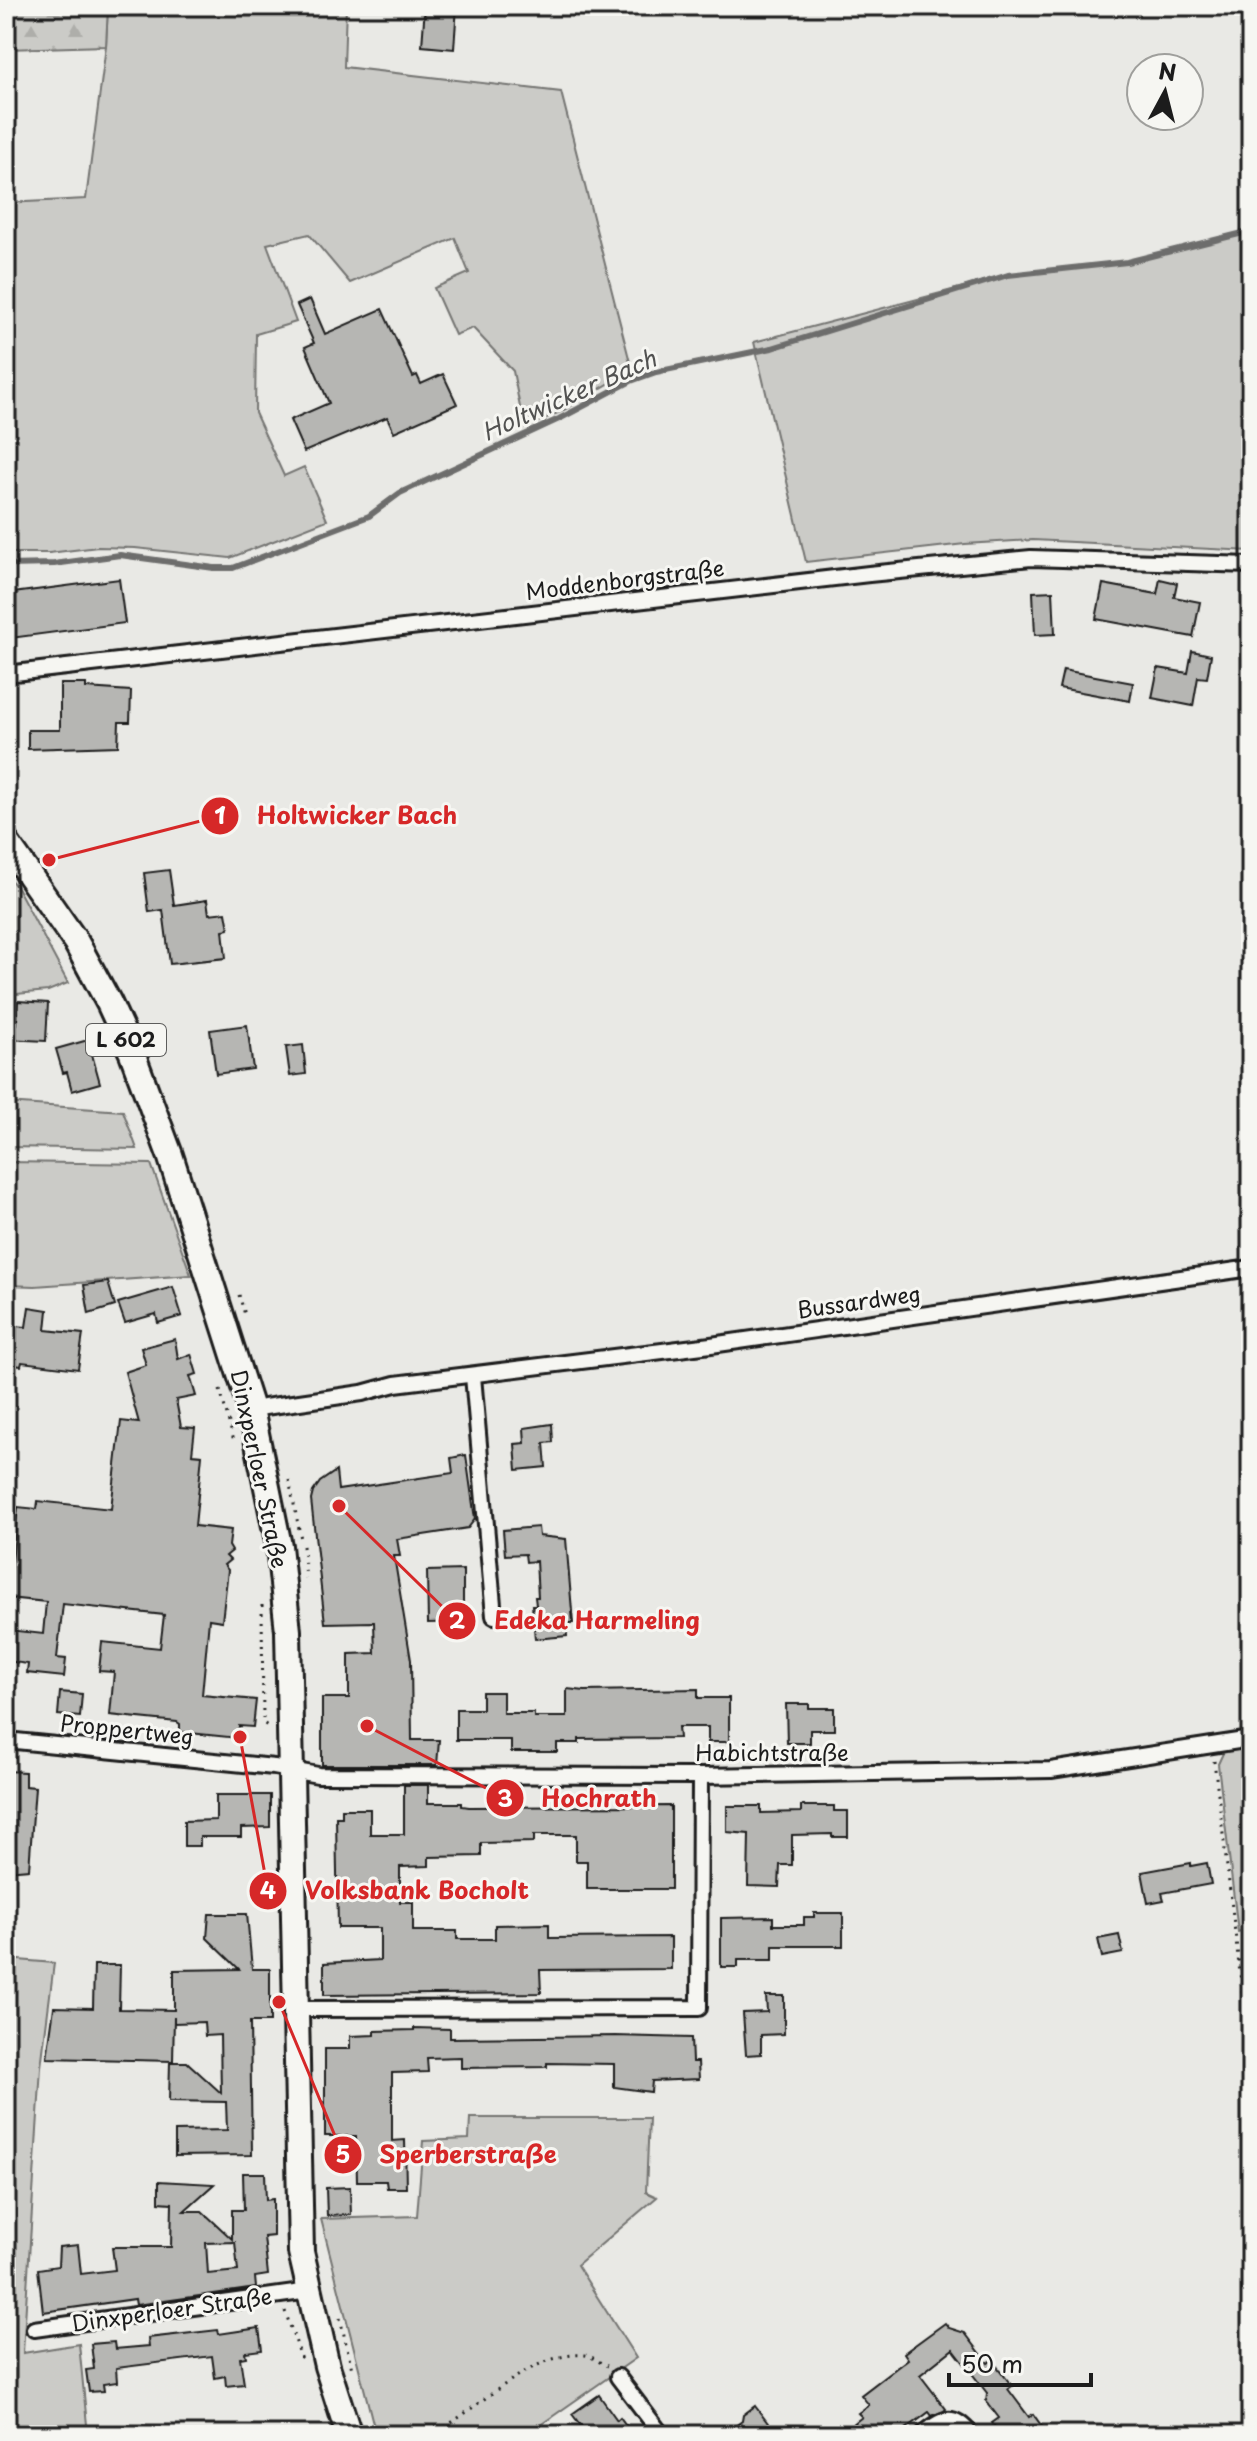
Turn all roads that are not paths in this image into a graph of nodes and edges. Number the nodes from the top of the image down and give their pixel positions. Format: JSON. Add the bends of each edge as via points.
{"nodes":[{"id":1,"x":1251,"y":565,"type":"edge"},
{"id":2,"x":6,"y":674,"type":"edge"},
{"id":3,"x":6,"y":842,"type":"edge"},
{"id":4,"x":1251,"y":1268,"type":"edge"},
{"id":5,"x":473,"y":1376,"type":"junction"},
{"id":6,"x":251,"y":1409,"type":"junction"},
{"id":7,"x":494,"y":1616,"type":"dead end"},
{"id":8,"x":1251,"y":1739,"type":"edge"},
{"id":9,"x":6,"y":1740,"type":"edge"},
{"id":10,"x":292,"y":1770,"type":"junction"},
{"id":11,"x":700,"y":1776,"type":"junction"},
{"id":12,"x":296,"y":2009,"type":"junction"},
{"id":13,"x":309,"y":2291,"type":"junction"},
{"id":14,"x":34,"y":2329,"type":"dead end"},
{"id":15,"x":618,"y":2377,"type":"road end"},
{"id":16,"x":349,"y":2435,"type":"edge"},
{"id":17,"x":662,"y":2435,"type":"edge"},
{"id":18,"x":922,"y":2435,"type":"edge"},
{"id":19,"x":971,"y":2435,"type":"edge"}],
"edges":[{"from":1,"to":2,"type":"street","name":"Moddenborgstraße","via":[[1031,558]]},
{"from":3,"to":6,"type":"main road","name":"Dinxperloer Straße","number":"L 602","via":[[76,942],[132,1053]]},
{"from":4,"to":5,"type":"street","name":"Bussardweg"},
{"from":5,"to":6,"type":"street","name":"Bussardweg"},
{"from":5,"to":7,"type":"street"},
{"from":6,"to":10,"type":"main road","name":"Dinxperloer Straße","number":"L 602","via":[[279,1546],[288,1631]]},
{"from":8,"to":11,"type":"street","name":"Habichtstraße","via":[[1051,1770]]},
{"from":9,"to":10,"type":"street","name":"Proppertweg"},
{"from":10,"to":11,"type":"street","name":"Habichtstraße","via":[[318,1775]]},
{"from":10,"to":12,"type":"main road","name":"Dinxperloer Straße","number":"L 602"},
{"from":11,"to":12,"type":"street","via":[[699,2008]]},
{"from":12,"to":13,"type":"main road","name":"Dinxperloer Straße","number":"L 602","via":[[301,2252]]},
{"from":13,"to":14,"type":"street","name":"Dinxperloer Straße"},
{"from":13,"to":16,"type":"main road","name":"Dinxperloer Straße","number":"L 602"},
{"from":15,"to":17,"type":"street"},
{"from":18,"to":19,"type":"street","via":[[947,2420],[957,2421]]}]}
